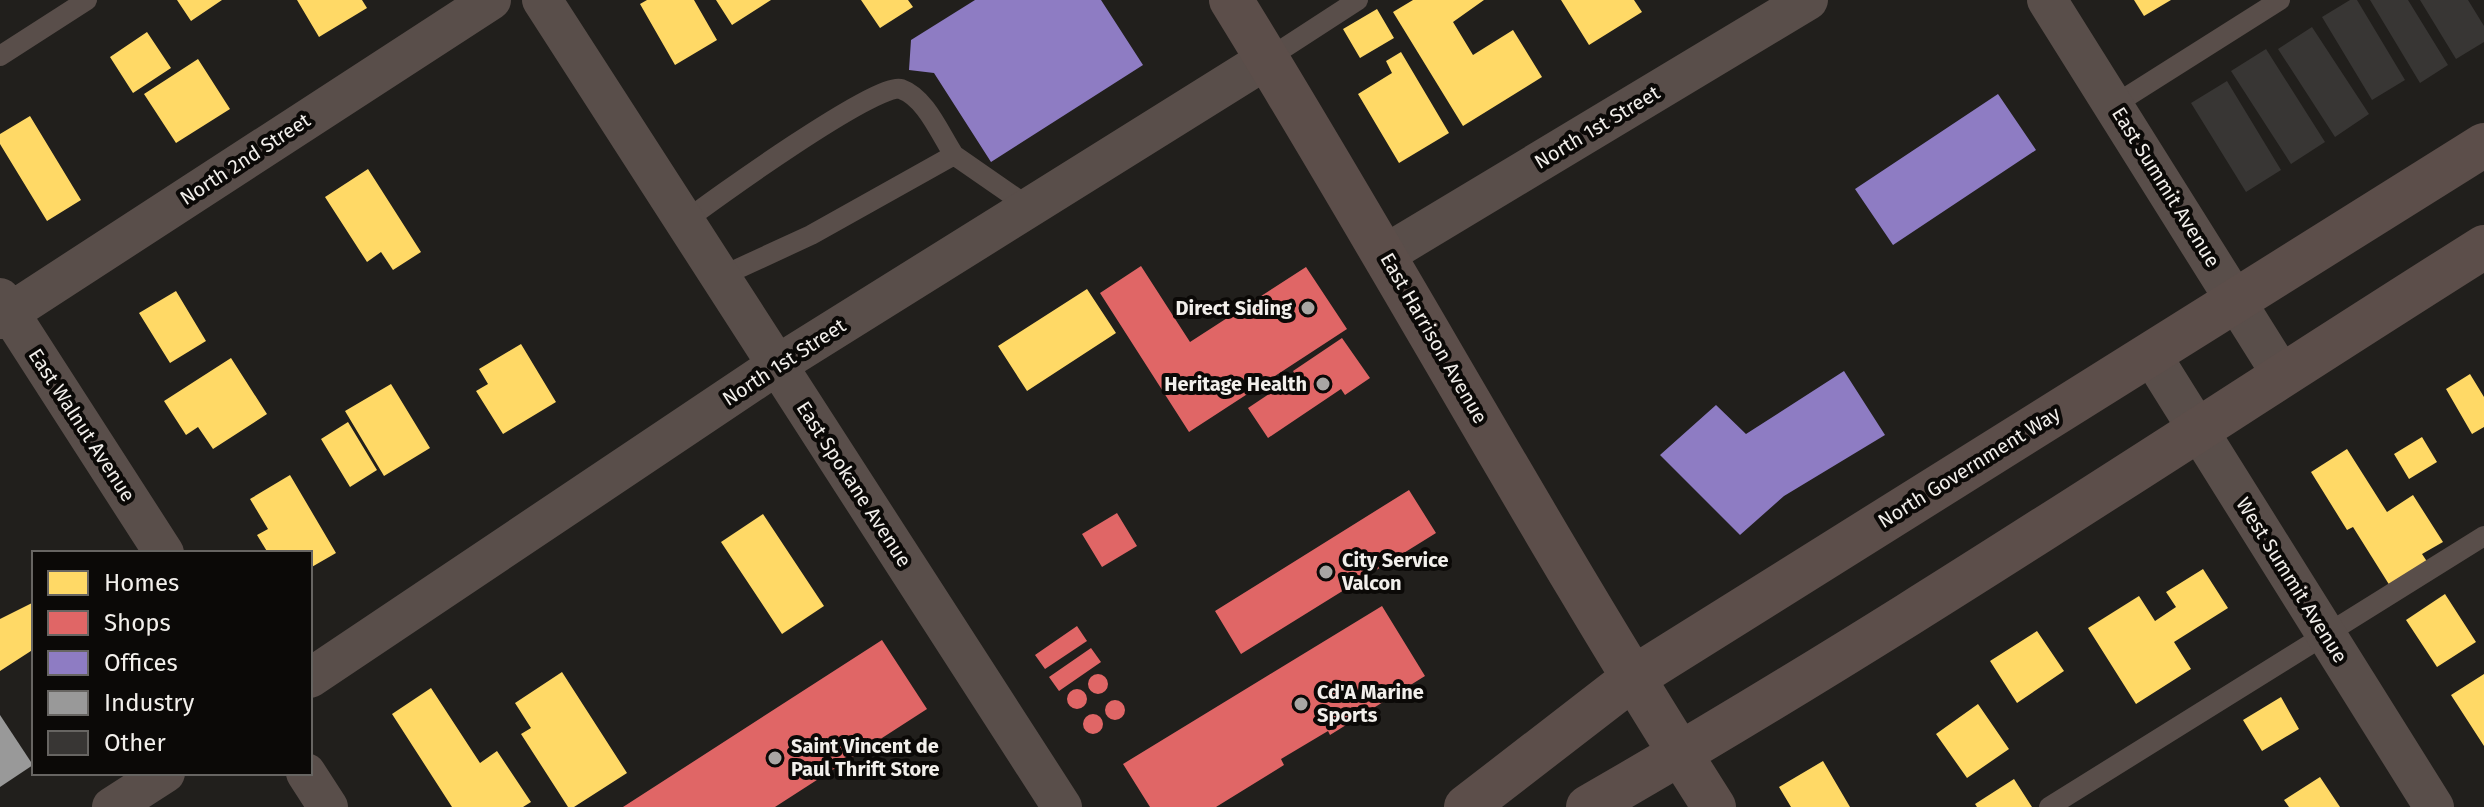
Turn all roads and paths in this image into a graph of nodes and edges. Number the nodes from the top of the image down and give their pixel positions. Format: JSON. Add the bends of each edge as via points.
{"nodes":[{"id":1,"x":87,"y":0,"type":"edge"},
{"id":2,"x":491,"y":0,"type":"edge"},
{"id":3,"x":542,"y":0,"type":"edge"},
{"id":4,"x":1231,"y":0,"type":"edge"},
{"id":5,"x":1358,"y":0,"type":"edge"},
{"id":6,"x":1808,"y":0,"type":"edge"},
{"id":7,"x":2047,"y":0,"type":"edge"},
{"id":8,"x":2280,"y":0,"type":"edge"},
{"id":9,"x":0,"y":56,"type":"edge"},
{"id":10,"x":1267,"y":59,"type":"junction"},
{"id":11,"x":2114,"y":105,"type":"junction"},
{"id":12,"x":2484,"y":145,"type":"edge"},
{"id":13,"x":954,"y":155,"type":"junction"},
{"id":14,"x":1029,"y":207,"type":"junction"},
{"id":15,"x":684,"y":222,"type":"junction"},
{"id":16,"x":2484,"y":247,"type":"edge"},
{"id":17,"x":1386,"y":254,"type":"junction"},
{"id":18,"x":720,"y":277,"type":"junction"},
{"id":19,"x":2237,"y":300,"type":"junction"},
{"id":20,"x":3,"y":310,"type":"edge"},
{"id":21,"x":2150,"y":353,"type":"junction"},
{"id":22,"x":777,"y":365,"type":"junction"},
{"id":23,"x":2282,"y":375,"type":"junction"},
{"id":24,"x":2199,"y":432,"type":"junction"},
{"id":25,"x":2484,"y":536,"type":"edge"},
{"id":26,"x":163,"y":551,"type":"edge"},
{"id":27,"x":2326,"y":635,"type":"junction"},
{"id":28,"x":312,"y":677,"type":"edge"},
{"id":29,"x":1633,"y":678,"type":"junction"},
{"id":30,"x":1680,"y":755,"type":"junction"},
{"id":31,"x":162,"y":775,"type":"edge"},
{"id":32,"x":307,"y":775,"type":"edge"},
{"id":33,"x":112,"y":807,"type":"edge"},
{"id":34,"x":328,"y":807,"type":"edge"},
{"id":35,"x":1062,"y":807,"type":"edge"},
{"id":36,"x":1466,"y":807,"type":"edge"},
{"id":37,"x":1588,"y":807,"type":"edge"},
{"id":38,"x":1714,"y":807,"type":"edge"},
{"id":39,"x":2049,"y":807,"type":"edge"},
{"id":40,"x":2434,"y":807,"type":"edge"}],
"edges":[{"from":1,"to":9,"type":"lane"},
{"from":2,"to":20,"type":"street","name":"North 2nd Street"},
{"from":3,"to":15,"type":"street","name":"East Spokane Avenue"},
{"from":4,"to":10,"type":"main road","name":"East Harrison Avenue"},
{"from":5,"to":10,"type":"lane"},
{"from":6,"to":17,"type":"street","name":"North 1st Street"},
{"from":7,"to":11,"type":"street","name":"East Summit Avenue"},
{"from":8,"to":11,"type":"lane"},
{"from":10,"to":14,"type":"street","name":"North 1st Street"},
{"from":10,"to":17,"type":"main road","name":"East Harrison Avenue"},
{"from":11,"to":19,"type":"street","name":"East Summit Avenue"},
{"from":12,"to":19,"type":"main road","name":"North Government Way"},
{"from":13,"to":14,"type":"lane"},
{"from":13,"to":15,"type":"lane","via":[[919,101],[892,88],[846,112]]},
{"from":13,"to":18,"type":"lane","via":[[811,235]]},
{"from":14,"to":22,"type":"street","name":"North 1st Street"},
{"from":15,"to":18,"type":"street","name":"East Spokane Avenue"},
{"from":16,"to":23,"type":"main road"},
{"from":17,"to":29,"type":"main road","name":"East Harrison Avenue"},
{"from":18,"to":22,"type":"street","name":"East Spokane Avenue"},
{"from":19,"to":21,"type":"main road","name":"North Government Way"},
{"from":19,"to":23,"type":"street","name":"East Summit Avenue"},
{"from":20,"to":26,"type":"street","name":"East Walnut Avenue"},
{"from":21,"to":24,"type":"street","name":"West Summit Avenue"},
{"from":21,"to":29,"type":"main road","name":"North Government Way"},
{"from":22,"to":28,"type":"street","name":"North 1st Street"},
{"from":22,"to":35,"type":"street","name":"East Spokane Avenue"},
{"from":23,"to":24,"type":"main road"},
{"from":24,"to":27,"type":"street","name":"West Summit Avenue"},
{"from":24,"to":30,"type":"main road"},
{"from":25,"to":27,"type":"lane"},
{"from":27,"to":39,"type":"lane"},
{"from":27,"to":40,"type":"street","name":"West Summit Avenue"},
{"from":29,"to":30,"type":"main road","name":"East Harrison Avenue"},
{"from":29,"to":36,"type":"main road","name":"North Government Way"},
{"from":30,"to":37,"type":"main road"},
{"from":30,"to":38,"type":"main road","name":"East Harrison Avenue"},
{"from":31,"to":33,"type":"street"},
{"from":32,"to":34,"type":"street"}]}
